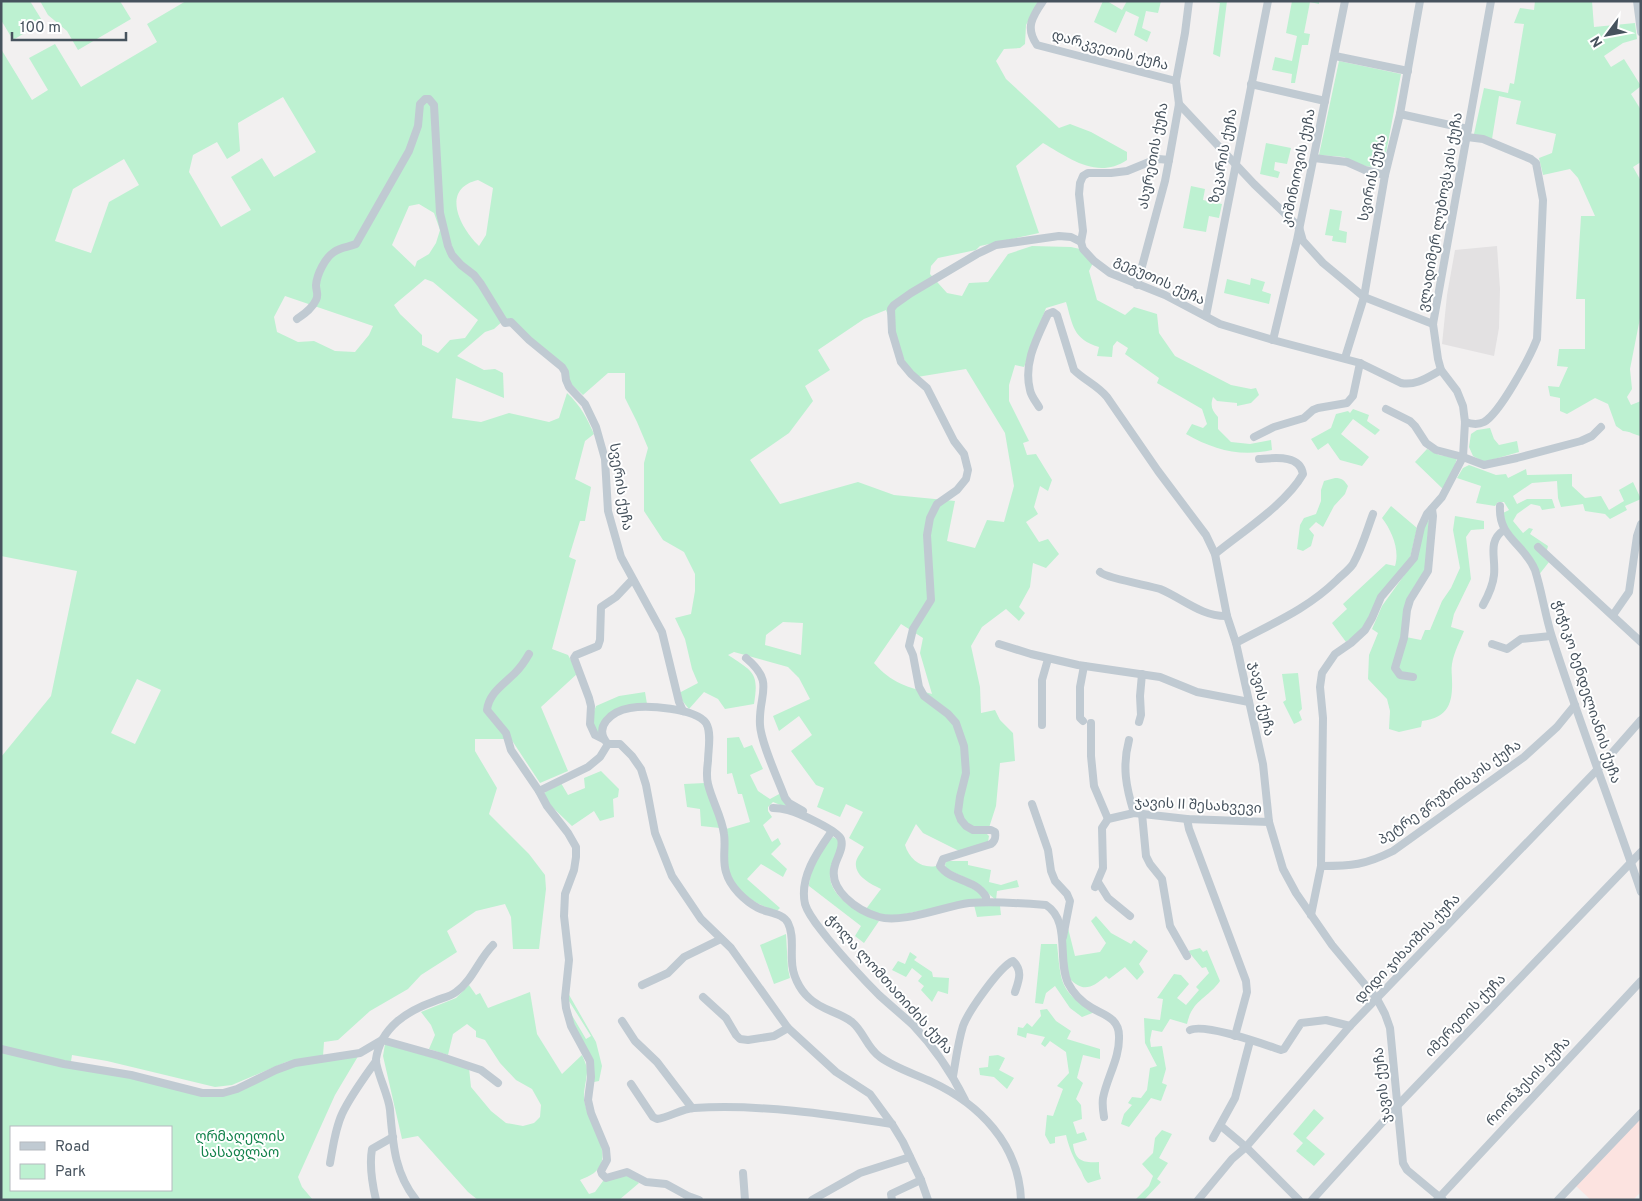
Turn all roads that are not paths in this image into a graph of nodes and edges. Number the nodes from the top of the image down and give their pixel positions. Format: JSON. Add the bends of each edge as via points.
{"nodes":[{"id":1,"x":1043,"y":1,"type":"edge"},
{"id":2,"x":1189,"y":1,"type":"edge"},
{"id":3,"x":1268,"y":1,"type":"edge"},
{"id":4,"x":1345,"y":1,"type":"edge"},
{"id":5,"x":1420,"y":1,"type":"edge"},
{"id":6,"x":1491,"y":1,"type":"edge"},
{"id":7,"x":1637,"y":1,"type":"edge"},
{"id":8,"x":1641,"y":32,"type":"edge"},
{"id":9,"x":1335,"y":56,"type":"junction"},
{"id":10,"x":1408,"y":71,"type":"junction"},
{"id":11,"x":1176,"y":81,"type":"junction"},
{"id":12,"x":1251,"y":84,"type":"junction"},
{"id":13,"x":1326,"y":101,"type":"junction"},
{"id":14,"x":1179,"y":104,"type":"junction"},
{"id":15,"x":1400,"y":114,"type":"junction"},
{"id":16,"x":1468,"y":132,"type":"junction"},
{"id":17,"x":1314,"y":158,"type":"junction"},
{"id":18,"x":1169,"y":160,"type":"junction"},
{"id":19,"x":1235,"y":163,"type":"junction"},
{"id":20,"x":1385,"y":175,"type":"junction"},
{"id":21,"x":1299,"y":227,"type":"junction"},
{"id":22,"x":1080,"y":242,"type":"junction"},
{"id":23,"x":1137,"y":284,"type":"junction"},
{"id":24,"x":1364,"y":297,"type":"junction"},
{"id":25,"x":1206,"y":316,"type":"junction"},
{"id":26,"x":297,"y":319,"type":"dead end"},
{"id":27,"x":1433,"y":324,"type":"junction"},
{"id":28,"x":1273,"y":340,"type":"junction"},
{"id":29,"x":1345,"y":358,"type":"junction"},
{"id":30,"x":1360,"y":363,"type":"junction"},
{"id":31,"x":1441,"y":370,"type":"junction"},
{"id":32,"x":1039,"y":408,"type":"dead end"},
{"id":33,"x":1386,"y":409,"type":"dead end"},
{"id":34,"x":1465,"y":422,"type":"junction"},
{"id":35,"x":1601,"y":427,"type":"dead end"},
{"id":36,"x":1254,"y":437,"type":"dead end"},
{"id":37,"x":1462,"y":457,"type":"junction"},
{"id":38,"x":1259,"y":459,"type":"dead end"},
{"id":39,"x":1500,"y":506,"type":"dead end"},
{"id":40,"x":1432,"y":509,"type":"junction"},
{"id":41,"x":1373,"y":514,"type":"dead end"},
{"id":42,"x":1641,"y":524,"type":"edge"},
{"id":43,"x":1504,"y":530,"type":"junction"},
{"id":44,"x":1538,"y":547,"type":"dead end"},
{"id":45,"x":1215,"y":554,"type":"junction"},
{"id":46,"x":1100,"y":572,"type":"dead end"},
{"id":47,"x":632,"y":580,"type":"junction"},
{"id":48,"x":1483,"y":605,"type":"dead end"},
{"id":49,"x":1613,"y":615,"type":"junction"},
{"id":50,"x":1227,"y":616,"type":"junction"},
{"id":51,"x":1551,"y":636,"type":"junction"},
{"id":52,"x":1641,"y":642,"type":"edge"},
{"id":53,"x":1236,"y":643,"type":"junction"},
{"id":54,"x":999,"y":644,"type":"dead end"},
{"id":55,"x":1492,"y":644,"type":"dead end"},
{"id":56,"x":529,"y":654,"type":"dead end"},
{"id":57,"x":746,"y":658,"type":"dead end"},
{"id":58,"x":1048,"y":659,"type":"junction"},
{"id":59,"x":1084,"y":666,"type":"junction"},
{"id":60,"x":1142,"y":674,"type":"junction"},
{"id":61,"x":1414,"y":678,"type":"dead end"},
{"id":62,"x":1249,"y":702,"type":"junction"},
{"id":63,"x":1575,"y":705,"type":"junction"},
{"id":64,"x":683,"y":711,"type":"junction"},
{"id":65,"x":1641,"y":720,"type":"edge"},
{"id":66,"x":1082,"y":722,"type":"dead end"},
{"id":67,"x":1139,"y":722,"type":"dead end"},
{"id":68,"x":1091,"y":723,"type":"dead end"},
{"id":69,"x":1042,"y":725,"type":"dead end"},
{"id":70,"x":1129,"y":740,"type":"dead end"},
{"id":71,"x":605,"y":741,"type":"junction"},
{"id":72,"x":1597,"y":770,"type":"junction"},
{"id":73,"x":539,"y":790,"type":"junction"},
{"id":74,"x":1032,"y":804,"type":"dead end"},
{"id":75,"x":773,"y":808,"type":"dead end"},
{"id":76,"x":1138,"y":813,"type":"junction"},
{"id":77,"x":810,"y":818,"type":"junction"},
{"id":78,"x":1108,"y":819,"type":"junction"},
{"id":79,"x":1188,"y":819,"type":"junction"},
{"id":80,"x":1269,"y":822,"type":"junction"},
{"id":81,"x":832,"y":831,"type":"junction"},
{"id":82,"x":1641,"y":852,"type":"edge"},
{"id":83,"x":1631,"y":862,"type":"junction"},
{"id":84,"x":1321,"y":866,"type":"junction"},
{"id":85,"x":1641,"y":892,"type":"edge"},
{"id":86,"x":986,"y":902,"type":"junction"},
{"id":87,"x":1311,"y":915,"type":"junction"},
{"id":88,"x":1130,"y":916,"type":"dead end"},
{"id":89,"x":721,"y":939,"type":"junction"},
{"id":90,"x":1062,"y":944,"type":"junction"},
{"id":91,"x":493,"y":945,"type":"dead end"},
{"id":92,"x":1188,"y":956,"type":"dead end"},
{"id":93,"x":1641,"y":981,"type":"edge"},
{"id":94,"x":642,"y":985,"type":"dead end"},
{"id":95,"x":1015,"y":992,"type":"dead end"},
{"id":96,"x":703,"y":997,"type":"dead end"},
{"id":97,"x":1377,"y":999,"type":"junction"},
{"id":98,"x":622,"y":1021,"type":"dead end"},
{"id":99,"x":1350,"y":1026,"type":"junction"},
{"id":100,"x":788,"y":1028,"type":"junction"},
{"id":101,"x":1190,"y":1030,"type":"dead end"},
{"id":102,"x":1235,"y":1036,"type":"junction"},
{"id":103,"x":382,"y":1040,"type":"junction"},
{"id":104,"x":1250,"y":1041,"type":"junction"},
{"id":105,"x":1,"y":1049,"type":"edge"},
{"id":106,"x":360,"y":1053,"type":"junction"},
{"id":107,"x":376,"y":1061,"type":"junction"},
{"id":108,"x":953,"y":1076,"type":"junction"},
{"id":109,"x":498,"y":1083,"type":"dead end"},
{"id":110,"x":631,"y":1084,"type":"dead end"},
{"id":111,"x":965,"y":1100,"type":"junction"},
{"id":112,"x":1398,"y":1105,"type":"junction"},
{"id":113,"x":692,"y":1108,"type":"junction"},
{"id":114,"x":1641,"y":1113,"type":"edge"},
{"id":115,"x":1104,"y":1118,"type":"dead end"},
{"id":116,"x":892,"y":1124,"type":"junction"},
{"id":117,"x":1221,"y":1126,"type":"junction"},
{"id":118,"x":393,"y":1137,"type":"junction"},
{"id":119,"x":1214,"y":1138,"type":"dead end"},
{"id":120,"x":1246,"y":1147,"type":"junction"},
{"id":121,"x":910,"y":1157,"type":"junction"},
{"id":122,"x":330,"y":1163,"type":"dead end"},
{"id":123,"x":743,"y":1173,"type":"dead end"},
{"id":124,"x":921,"y":1180,"type":"junction"},
{"id":125,"x":817,"y":1198,"type":"edge"},
{"id":126,"x":1440,"y":1199,"type":"edge"},
{"id":127,"x":376,"y":1200,"type":"edge"},
{"id":128,"x":416,"y":1200,"type":"edge"},
{"id":129,"x":699,"y":1200,"type":"edge"},
{"id":130,"x":745,"y":1200,"type":"edge"},
{"id":131,"x":892,"y":1200,"type":"edge"},
{"id":132,"x":928,"y":1200,"type":"edge"},
{"id":133,"x":1020,"y":1200,"type":"edge"},
{"id":134,"x":1198,"y":1200,"type":"edge"},
{"id":135,"x":1300,"y":1200,"type":"edge"},
{"id":136,"x":1312,"y":1200,"type":"edge"},
{"id":137,"x":1558,"y":1200,"type":"edge"}],
"edges":[{"from":1,"to":11,"type":"street","name":"დარკვეთის ქუჩა","via":[[1032,16],[1031,37],[1037,45]]},
{"from":2,"to":11,"type":"street","name":"ასურეთის ქუჩა"},
{"from":3,"to":12,"type":"street","name":"ზეკარის ქუჩა"},
{"from":4,"to":9,"type":"street","name":"კიშინიოვის ქუჩა"},
{"from":5,"to":10,"type":"street","name":"სვირის ქუჩა"},
{"from":6,"to":16,"type":"street","name":"ვლადიმერ ლუბოვსკის ქუჩა"},
{"from":7,"to":8,"type":"street"},
{"from":9,"to":10,"type":"street"},
{"from":9,"to":13,"type":"street","name":"კიშინიოვის ქუჩა"},
{"from":10,"to":15,"type":"street","name":"სვირის ქუჩა"},
{"from":11,"to":14,"type":"street","name":"ასურეთის ქუჩა"},
{"from":12,"to":13,"type":"street"},
{"from":12,"to":19,"type":"street","name":"ზეკარის ქუჩა"},
{"from":13,"to":17,"type":"street","name":"კიშინიოვის ქუჩა"},
{"from":14,"to":18,"type":"street","name":"ასურეთის ქუჩა"},
{"from":14,"to":19,"type":"street"},
{"from":15,"to":16,"type":"street"},
{"from":15,"to":20,"type":"street","name":"სვირის ქუჩა"},
{"from":16,"to":27,"type":"street","name":"ვლადიმერ ლუბოვსკის ქუჩა"},
{"from":16,"to":34,"type":"street","via":[[1536,163],[1543,200],[1537,339],[1530,359],[1494,413],[1484,422]]},
{"from":17,"to":20,"type":"street","via":[[1347,162]]},
{"from":17,"to":21,"type":"street","name":"კიშინიოვის ქუჩა"},
{"from":18,"to":22,"type":"street","via":[[1154,160],[1127,171],[1083,176],[1079,194],[1083,231]]},
{"from":18,"to":23,"type":"street","name":"ასურეთის ქუჩა"},
{"from":19,"to":21,"type":"street"},
{"from":19,"to":25,"type":"street","name":"ზეკარის ქუჩა"},
{"from":20,"to":24,"type":"street","name":"სვირის ქუჩა"},
{"from":21,"to":24,"type":"street","via":[[1303,241],[1322,263]]},
{"from":21,"to":28,"type":"street","name":"კიშინიოვის ქუჩა"},
{"from":22,"to":23,"type":"street","name":"გეგუთის ქუჩა","via":[[1094,261],[1110,273]]},
{"from":22,"to":86,"type":"street","via":[[1059,236],[996,245],[911,293],[892,309],[892,332],[901,362],[927,388],[964,454],[968,470],[966,479],[937,504],[930,518],[927,535],[931,600],[913,628],[909,646],[918,688],[956,723],[964,746],[966,773],[958,812],[961,820],[973,830],[991,830],[996,836],[990,844],[943,860],[940,866],[947,873],[978,887]]},
{"from":23,"to":25,"type":"street","name":"გეგუთის ქუჩა"},
{"from":24,"to":27,"type":"street"},
{"from":24,"to":29,"type":"street","name":"სვირის ქუჩა"},
{"from":25,"to":28,"type":"street","name":"გეგუთის ქუჩა","via":[[1220,324]]},
{"from":26,"to":47,"type":"street","name":"სვერის ქუჩა","via":[[316,301],[318,277],[330,256],[356,244],[409,151],[418,126],[420,104],[429,99],[434,106],[440,213],[448,246],[452,255],[474,275],[505,323],[511,322],[562,367],[569,388],[585,404],[605,459],[608,511],[621,557]]},
{"from":27,"to":31,"type":"street","name":"ვლადიმერ ლუბოვსკის ქუჩა"},
{"from":28,"to":29,"type":"street","name":"გეგუთის ქუჩა"},
{"from":29,"to":30,"type":"street","name":"გეგუთის ქუჩა"},
{"from":30,"to":31,"type":"street","name":"გეგუთის ქუჩა","via":[[1408,385]]},
{"from":30,"to":36,"type":"street","via":[[1353,396],[1348,403],[1318,408],[1304,418]]},
{"from":31,"to":34,"type":"street","name":"ვლადიმერ ლუბოვსკის ქუჩა","via":[[1457,391]]},
{"from":32,"to":45,"type":"street","name":"ჯავის ქუჩა","via":[[1030,392],[1031,353],[1048,314],[1053,312],[1057,315],[1074,370],[1107,396],[1158,472],[1206,535]]},
{"from":33,"to":37,"type":"street","via":[[1410,421],[1426,443],[1436,450]]},
{"from":34,"to":37,"type":"street","name":"ვლადიმერ ლუბოვსკის ქუჩა"},
{"from":35,"to":37,"type":"street","via":[[1581,441],[1516,458],[1484,464]]},
{"from":37,"to":40,"type":"street","via":[[1446,490]]},
{"from":38,"to":45,"type":"street","via":[[1289,459],[1298,463],[1303,474],[1296,486],[1275,506]]},
{"from":39,"to":43,"type":"street"},
{"from":40,"to":61,"type":"street","via":[[1428,571],[1410,600],[1404,638],[1395,663],[1400,675]]},
{"from":40,"to":84,"type":"street","via":[[1421,527],[1414,558],[1380,597],[1364,630],[1335,654],[1322,673]]},
{"from":41,"to":53,"type":"street","via":[[1352,566],[1324,593],[1293,614]]},
{"from":42,"to":49,"type":"street","via":[[1629,592]]},
{"from":43,"to":48,"type":"street","via":[[1497,534],[1494,542],[1494,575]]},
{"from":43,"to":51,"type":"street","name":"ჭიჭიკო ბენდელიანის ქუჩა","via":[[1534,570]]},
{"from":44,"to":49,"type":"street"},
{"from":45,"to":50,"type":"street","name":"ჯავის ქუჩა"},
{"from":46,"to":50,"type":"street","via":[[1104,576],[1158,589],[1218,616]]},
{"from":47,"to":64,"type":"street","name":"სვერის ქუჩა","via":[[662,632]]},
{"from":47,"to":71,"type":"street","via":[[601,607],[598,646],[574,658],[591,706],[590,724],[595,735]]},
{"from":49,"to":52,"type":"street"},
{"from":50,"to":53,"type":"street","name":"ჯავის ქუჩა"},
{"from":51,"to":55,"type":"street","via":[[1521,639],[1507,649]]},
{"from":51,"to":63,"type":"street","name":"ჭიჭიკო ბენდელიანის ქუჩა"},
{"from":53,"to":62,"type":"street","name":"ჯავის ქუჩა"},
{"from":54,"to":58,"type":"street"},
{"from":56,"to":73,"type":"street","via":[[488,701],[488,710],[506,733],[512,750]]},
{"from":57,"to":77,"type":"street","via":[[762,676],[760,724],[785,798]]},
{"from":58,"to":59,"type":"street"},
{"from":58,"to":69,"type":"street","via":[[1042,680]]},
{"from":59,"to":60,"type":"street"},
{"from":59,"to":66,"type":"street","via":[[1080,687]]},
{"from":60,"to":62,"type":"street","via":[[1160,677],[1197,692]]},
{"from":60,"to":67,"type":"street","via":[[1142,715]]},
{"from":62,"to":80,"type":"street","name":"ჯავის ქუჩა","via":[[1263,764]]},
{"from":63,"to":72,"type":"street","name":"ჭიჭიკო ბენდელიანის ქუჩა"},
{"from":63,"to":84,"type":"street","name":"პეტრე გრუზინსკის ქუჩა","via":[[1557,727],[1529,752],[1393,851],[1373,861],[1350,866]]},
{"from":64,"to":71,"type":"street","name":"ჭოლა ლომთათიძის ქუჩა","via":[[629,708],[621,711],[603,724]]},
{"from":64,"to":111,"type":"street","name":"ჭოლა ლომთათიძის ქუჩა","via":[[706,722],[709,730],[707,778],[724,834],[726,873],[746,900],[787,921],[792,933],[792,964],[802,990],[818,1005],[850,1020],[880,1057]]},
{"from":65,"to":72,"type":"street","name":"დიდი ჯიხაიშის ქუჩა"},
{"from":68,"to":78,"type":"street","via":[[1094,786]]},
{"from":70,"to":76,"type":"street","via":[[1125,758],[1126,788]]},
{"from":71,"to":73,"type":"street","via":[[600,757],[588,768]]},
{"from":71,"to":89,"type":"street","via":[[620,744],[641,769],[655,833],[672,876],[701,919]]},
{"from":72,"to":83,"type":"street","name":"ჭიჭიკო ბენდელიანის ქუჩა"},
{"from":72,"to":97,"type":"street","name":"დიდი ჯიხაიშის ქუჩა"},
{"from":73,"to":129,"type":"street","via":[[576,847],[574,870],[565,894],[569,960],[566,1008],[571,1026],[590,1061],[588,1100],[606,1148],[607,1160],[601,1171],[606,1178],[627,1172],[646,1182],[666,1184]]},
{"from":74,"to":90,"type":"street","via":[[1048,850],[1051,871],[1070,901]]},
{"from":75,"to":77,"type":"street"},
{"from":76,"to":78,"type":"street","name":"ჯავის II შესახვევი"},
{"from":76,"to":79,"type":"street","name":"ჯავის II შესახვევი"},
{"from":76,"to":92,"type":"street","via":[[1146,856],[1162,879],[1170,926]]},
{"from":77,"to":81,"type":"street"},
{"from":78,"to":88,"type":"street","via":[[1102,828],[1103,868],[1097,885]]},
{"from":79,"to":80,"type":"street","name":"ჯავის II შესახვევი"},
{"from":79,"to":102,"type":"street","via":[[1246,981],[1247,992]]},
{"from":80,"to":87,"type":"street","name":"ჯავის ქუჩა","via":[[1283,869]]},
{"from":81,"to":86,"type":"street","via":[[842,840],[834,866],[835,884],[849,900],[880,918],[897,918]]},
{"from":81,"to":108,"type":"street","name":"ჭოლა ლომთათიძის ქუჩა","via":[[813,859],[809,871],[805,903],[810,915],[847,962],[931,1045]]},
{"from":82,"to":83,"type":"street","name":"იმერეთის ქუჩა"},
{"from":83,"to":85,"type":"street","name":"ჭიჭიკო ბენდელიანის ქუჩა"},
{"from":83,"to":112,"type":"street","name":"იმერეთის ქუჩა"},
{"from":84,"to":87,"type":"street"},
{"from":86,"to":90,"type":"street","via":[[1046,905],[1060,924]]},
{"from":87,"to":97,"type":"street","name":"ჯავის ქუჩა"},
{"from":89,"to":94,"type":"street","via":[[684,957],[668,973]]},
{"from":89,"to":100,"type":"street","via":[[731,948]]},
{"from":90,"to":115,"type":"street","via":[[1064,973],[1074,994],[1113,1019],[1119,1034],[1114,1070],[1102,1100]]},
{"from":91,"to":103,"type":"street","via":[[464,986],[395,1022]]},
{"from":93,"to":126,"type":"street","name":"რიონჰესის ქუჩა"},
{"from":95,"to":108,"type":"street","via":[[1020,970],[1013,961],[998,974],[964,1023]]},
{"from":96,"to":100,"type":"street","via":[[726,1018],[740,1039],[774,1036]]},
{"from":97,"to":99,"type":"street","name":"დიდი ჯიხაიშის ქუჩა"},
{"from":97,"to":112,"type":"street","name":"ჯავის ქუჩა","via":[[1390,1028]]},
{"from":98,"to":113,"type":"street"},
{"from":99,"to":104,"type":"street","via":[[1326,1020],[1301,1023],[1281,1050]]},
{"from":99,"to":120,"type":"street","name":"დიდი ჯიხაიშის ქუჩა"},
{"from":100,"to":116,"type":"street","via":[[836,1072],[870,1094]]},
{"from":101,"to":102,"type":"street","via":[[1199,1028]]},
{"from":102,"to":104,"type":"street"},
{"from":103,"to":106,"type":"street"},
{"from":103,"to":107,"type":"street"},
{"from":103,"to":109,"type":"street","via":[[481,1070]]},
{"from":104,"to":117,"type":"street","via":[[1235,1098]]},
{"from":105,"to":106,"type":"street","via":[[202,1093],[238,1089],[295,1063]]},
{"from":106,"to":107,"type":"street"},
{"from":107,"to":118,"type":"street","via":[[390,1106]]},
{"from":107,"to":122,"type":"street","via":[[341,1115]]},
{"from":108,"to":111,"type":"street","name":"ჭოლა ლომთათიძის ქუჩა"},
{"from":110,"to":113,"type":"street","via":[[657,1119]]},
{"from":111,"to":133,"type":"street","name":"ჭოლა ლომთათიძის ქუჩა","via":[[1005,1143],[1018,1180]]},
{"from":112,"to":126,"type":"street","name":"ჯავის ქუჩა","via":[[1403,1163]]},
{"from":112,"to":136,"type":"street","name":"იმერეთის ქუჩა"},
{"from":113,"to":116,"type":"street","via":[[820,1113]]},
{"from":114,"to":137,"type":"street"},
{"from":116,"to":121,"type":"street"},
{"from":117,"to":119,"type":"street"},
{"from":117,"to":120,"type":"street"},
{"from":118,"to":127,"type":"street","via":[[372,1149],[370,1159]]},
{"from":118,"to":128,"type":"street","via":[[400,1173]]},
{"from":120,"to":134,"type":"street","name":"დიდი ჯიხაიშის ქუჩა"},
{"from":120,"to":135,"type":"street"},
{"from":121,"to":124,"type":"street"},
{"from":121,"to":125,"type":"street","via":[[860,1173]]},
{"from":123,"to":130,"type":"street"},
{"from":124,"to":131,"type":"street","via":[[891,1194]]},
{"from":124,"to":132,"type":"street"}]}
